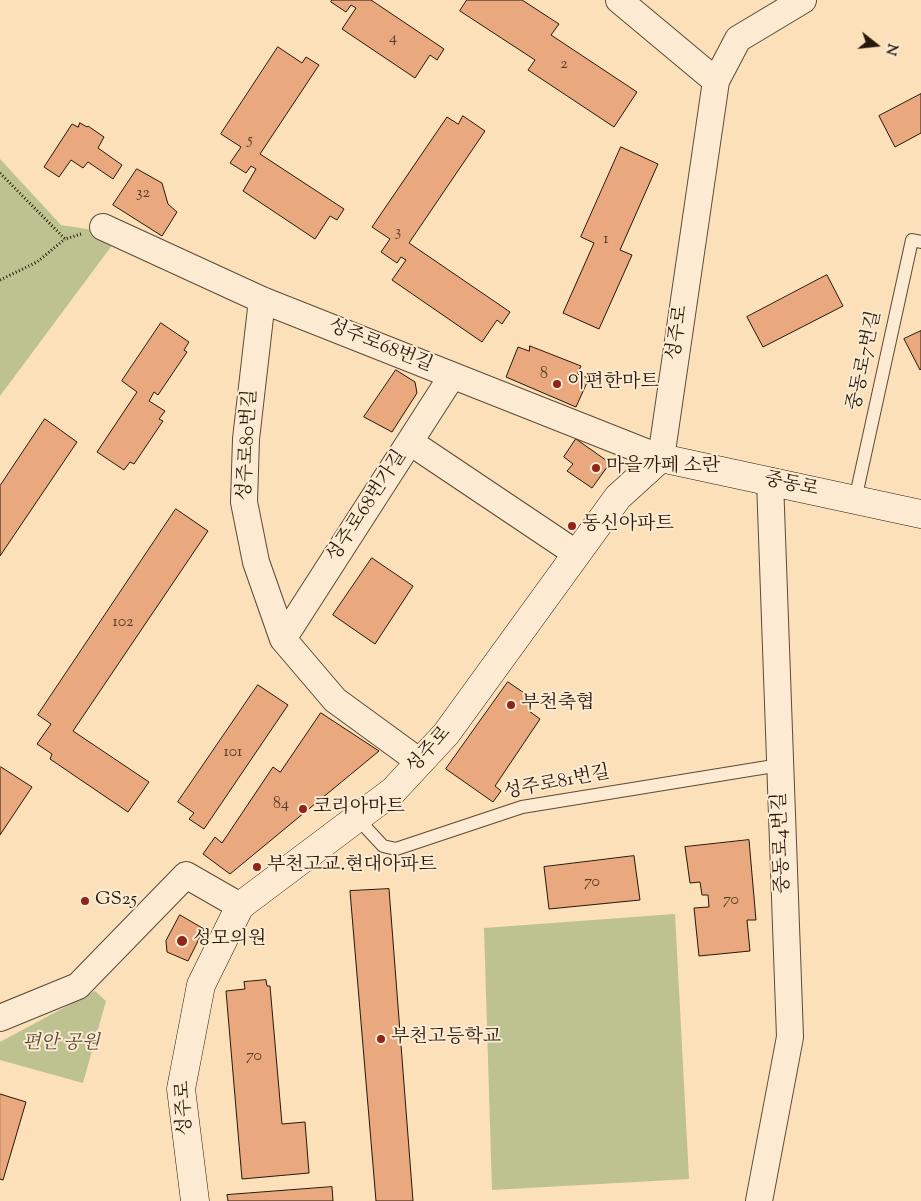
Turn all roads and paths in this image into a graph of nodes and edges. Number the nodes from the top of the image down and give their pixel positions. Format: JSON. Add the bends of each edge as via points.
{"nodes":[{"id":1,"x":619,"y":0,"type":"edge"},
{"id":2,"x":804,"y":0,"type":"edge"},
{"id":3,"x":716,"y":81,"type":"junction"},
{"id":4,"x":0,"y":173,"type":"edge"},
{"id":5,"x":103,"y":228,"type":"joint"},
{"id":6,"x":65,"y":239,"type":"junction"},
{"id":7,"x":921,"y":242,"type":"edge"},
{"id":8,"x":0,"y":280,"type":"edge"},
{"id":9,"x":262,"y":300,"type":"junction"},
{"id":10,"x":452,"y":376,"type":"junction"},
{"id":11,"x":410,"y":442,"type":"junction"},
{"id":12,"x":661,"y":458,"type":"junction"},
{"id":13,"x":770,"y":481,"type":"junction"},
{"id":14,"x":855,"y":500,"type":"junction"},
{"id":15,"x":921,"y":514,"type":"edge"},
{"id":16,"x":577,"y":554,"type":"junction"},
{"id":17,"x":283,"y":639,"type":"junction"},
{"id":18,"x":420,"y":762,"type":"junction"},
{"id":19,"x":780,"y":765,"type":"junction"},
{"id":20,"x":357,"y":818,"type":"junction"},
{"id":21,"x":240,"y":906,"type":"junction"},
{"id":22,"x":0,"y":1018,"type":"edge"},
{"id":23,"x":195,"y":1201,"type":"edge"},
{"id":24,"x":759,"y":1201,"type":"edge"}],
"edges":[{"from":1,"to":3,"type":"street"},
{"from":2,"to":3,"type":"street","name":"성주로","via":[[738,39]]},
{"from":3,"to":12,"type":"street","name":"성주로"},
{"from":4,"to":6,"type":"path"},
{"from":5,"to":6,"type":"path"},
{"from":5,"to":9,"type":"street","name":"성주로68번길"},
{"from":6,"to":8,"type":"path","via":[[36,262]]},
{"from":7,"to":14,"type":"lane","name":"중동로7번길","via":[[912,240]]},
{"from":9,"to":10,"type":"street","name":"성주로68번길"},
{"from":9,"to":17,"type":"street","name":"성주로80번길","via":[[246,439],[244,502],[256,562]]},
{"from":10,"to":11,"type":"street","name":"성주로68번가길"},
{"from":10,"to":12,"type":"street","name":"성주로68번길"},
{"from":11,"to":16,"type":"street"},
{"from":11,"to":17,"type":"street","name":"성주로68번가길"},
{"from":12,"to":13,"type":"street","name":"중동로"},
{"from":12,"to":16,"type":"street","name":"성주로","via":[[618,497]]},
{"from":13,"to":14,"type":"street","name":"중동로"},
{"from":13,"to":19,"type":"street","name":"중동로4번길"},
{"from":14,"to":15,"type":"street","name":"중동로"},
{"from":16,"to":18,"type":"street","name":"성주로","via":[[446,734]]},
{"from":17,"to":18,"type":"street","name":"성주로80번길","via":[[335,700]]},
{"from":18,"to":20,"type":"street","name":"성주로","via":[[393,791]]},
{"from":19,"to":20,"type":"lane","name":"성주로81번길","via":[[522,807],[396,849],[382,846]]},
{"from":19,"to":24,"type":"street","name":"중동로4번길","via":[[790,1037]]},
{"from":20,"to":21,"type":"street","name":"성주로"},
{"from":21,"to":22,"type":"street","via":[[186,875],[78,986]]},
{"from":21,"to":23,"type":"street","name":"성주로","via":[[201,986],[181,1088]]}]}
